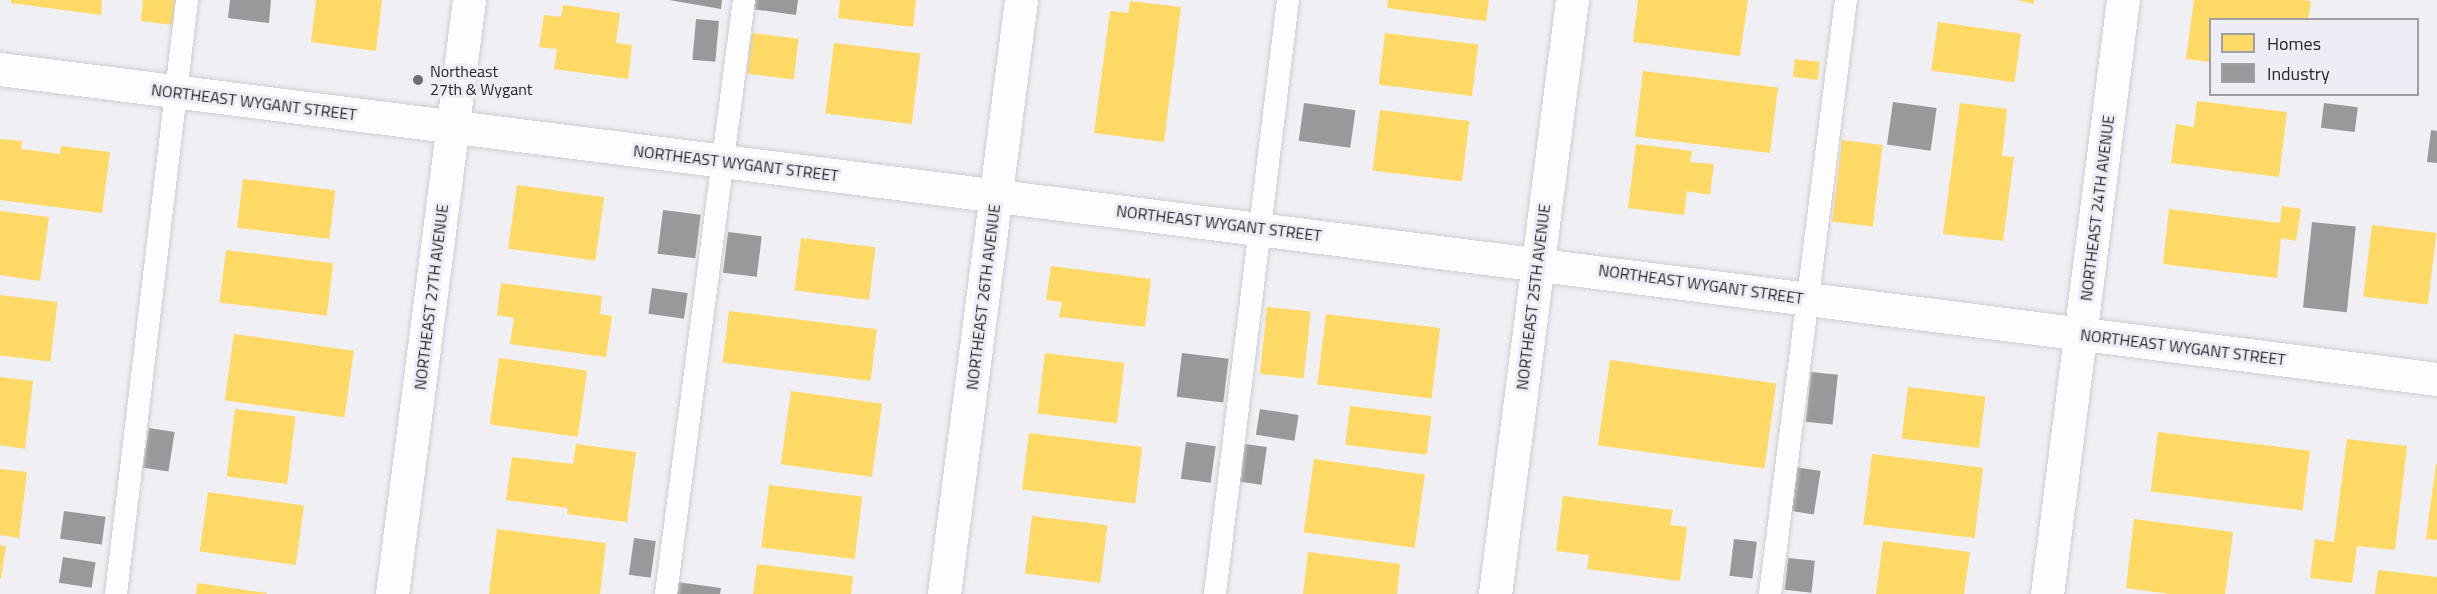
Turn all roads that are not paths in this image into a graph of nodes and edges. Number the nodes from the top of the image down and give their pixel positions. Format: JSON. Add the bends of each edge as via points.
{"nodes":[{"id":1,"x":187,"y":0,"type":"edge"},
{"id":2,"x":469,"y":0,"type":"edge"},
{"id":3,"x":744,"y":0,"type":"edge"},
{"id":4,"x":1021,"y":0,"type":"edge"},
{"id":5,"x":1288,"y":0,"type":"edge"},
{"id":6,"x":1572,"y":0,"type":"edge"},
{"id":7,"x":1846,"y":0,"type":"edge"},
{"id":8,"x":2124,"y":0,"type":"edge"},
{"id":9,"x":0,"y":69,"type":"edge"},
{"id":10,"x":175,"y":92,"type":"junction"},
{"id":11,"x":452,"y":129,"type":"junction"},
{"id":12,"x":723,"y":162,"type":"junction"},
{"id":13,"x":997,"y":195,"type":"junction"},
{"id":14,"x":1258,"y":228,"type":"junction"},
{"id":15,"x":1538,"y":263,"type":"junction"},
{"id":16,"x":1808,"y":298,"type":"junction"},
{"id":17,"x":2080,"y":334,"type":"junction"},
{"id":18,"x":2437,"y":379,"type":"edge"},
{"id":19,"x":116,"y":594,"type":"edge"},
{"id":20,"x":392,"y":594,"type":"edge"},
{"id":21,"x":666,"y":594,"type":"edge"},
{"id":22,"x":944,"y":594,"type":"edge"},
{"id":23,"x":1215,"y":594,"type":"edge"},
{"id":24,"x":1495,"y":594,"type":"edge"},
{"id":25,"x":1770,"y":594,"type":"edge"},
{"id":26,"x":2047,"y":594,"type":"edge"}],
"edges":[{"from":1,"to":10,"type":"lane"},
{"from":2,"to":11,"type":"street","name":"NORTHEAST 27TH AVENUE"},
{"from":3,"to":12,"type":"lane"},
{"from":4,"to":13,"type":"street","name":"NORTHEAST 26TH AVENUE"},
{"from":5,"to":14,"type":"lane"},
{"from":6,"to":15,"type":"street","name":"NORTHEAST 25TH AVENUE"},
{"from":7,"to":16,"type":"lane"},
{"from":8,"to":17,"type":"street","name":"NORTHEAST 24TH AVENUE"},
{"from":9,"to":10,"type":"street","name":"NORTHEAST WYGANT STREET"},
{"from":10,"to":11,"type":"street","name":"NORTHEAST WYGANT STREET"},
{"from":10,"to":19,"type":"lane"},
{"from":11,"to":12,"type":"street","name":"NORTHEAST WYGANT STREET"},
{"from":11,"to":20,"type":"street","name":"NORTHEAST 27TH AVENUE"},
{"from":12,"to":13,"type":"street","name":"NORTHEAST WYGANT STREET"},
{"from":12,"to":21,"type":"lane"},
{"from":13,"to":14,"type":"street","name":"NORTHEAST WYGANT STREET"},
{"from":13,"to":22,"type":"street","name":"NORTHEAST 26TH AVENUE"},
{"from":14,"to":15,"type":"street","name":"NORTHEAST WYGANT STREET"},
{"from":14,"to":23,"type":"lane"},
{"from":15,"to":16,"type":"street","name":"NORTHEAST WYGANT STREET"},
{"from":15,"to":24,"type":"street","name":"NORTHEAST 25TH AVENUE"},
{"from":16,"to":17,"type":"street","name":"NORTHEAST WYGANT STREET"},
{"from":16,"to":25,"type":"lane"},
{"from":17,"to":18,"type":"street","name":"NORTHEAST WYGANT STREET"},
{"from":17,"to":26,"type":"street","name":"NORTHEAST 24TH AVENUE"}]}
